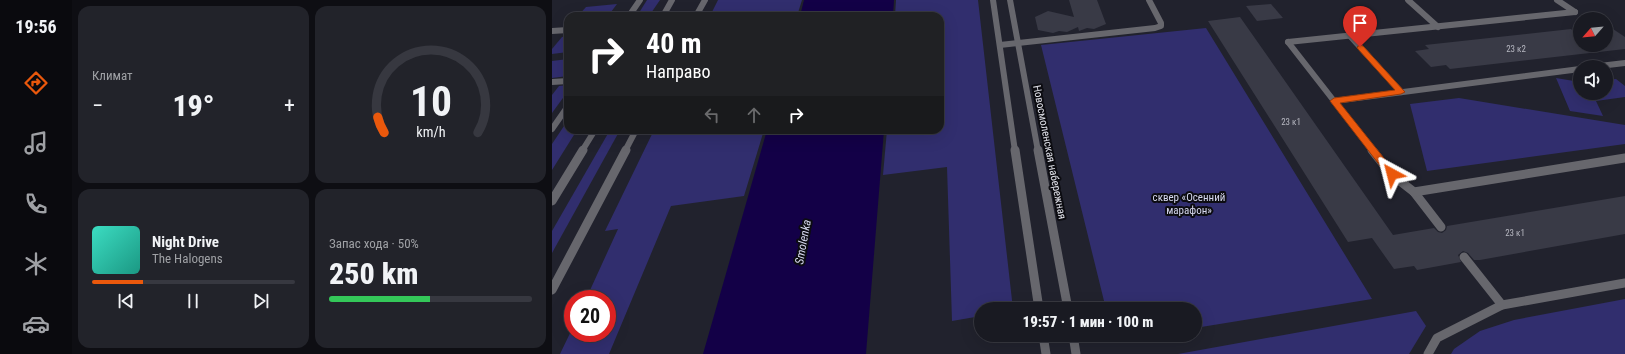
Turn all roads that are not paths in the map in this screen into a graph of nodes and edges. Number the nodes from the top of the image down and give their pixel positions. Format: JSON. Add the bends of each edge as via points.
{"nodes":[{"id":1,"x":640,"y":0,"type":"edge"},
{"id":2,"x":672,"y":0,"type":"edge"},
{"id":3,"x":705,"y":0,"type":"edge"},
{"id":4,"x":993,"y":0,"type":"edge"},
{"id":5,"x":1010,"y":0,"type":"edge"},
{"id":6,"x":1149,"y":0,"type":"edge"},
{"id":7,"x":1408,"y":0,"type":"edge"},
{"id":8,"x":1557,"y":0,"type":"edge"},
{"id":9,"x":632,"y":12,"type":"edge"},
{"id":10,"x":665,"y":12,"type":"edge"},
{"id":11,"x":698,"y":12,"type":"edge"},
{"id":12,"x":1438,"y":27,"type":"junction"},
{"id":13,"x":564,"y":30,"type":"edge"},
{"id":14,"x":552,"y":31,"type":"edge"},
{"id":15,"x":1350,"y":36,"type":"junction"},
{"id":16,"x":1018,"y":43,"type":"junction"},
{"id":17,"x":1000,"y":45,"type":"junction"},
{"id":18,"x":1625,"y":63,"type":"edge"},
{"id":19,"x":1613,"y":64,"type":"edge"},
{"id":20,"x":1573,"y":69,"type":"edge"},
{"id":21,"x":564,"y":81,"type":"edge"},
{"id":22,"x":552,"y":82,"type":"edge"},
{"id":23,"x":1401,"y":92,"type":"junction"},
{"id":24,"x":1334,"y":101,"type":"junction"},
{"id":25,"x":564,"y":112,"type":"edge"},
{"id":26,"x":552,"y":129,"type":"edge"},
{"id":27,"x":593,"y":134,"type":"edge"},
{"id":28,"x":634,"y":134,"type":"edge"},
{"id":29,"x":1625,"y":158,"type":"edge"},
{"id":30,"x":1414,"y":192,"type":"junction"},
{"id":31,"x":552,"y":201,"type":"edge"},
{"id":32,"x":1441,"y":227,"type":"dead end"},
{"id":33,"x":1464,"y":257,"type":"dead end"},
{"id":34,"x":1625,"y":283,"type":"edge"},
{"id":35,"x":552,"y":290,"type":"edge"},
{"id":36,"x":1038,"y":302,"type":"edge"},
{"id":37,"x":1067,"y":302,"type":"edge"},
{"id":38,"x":1502,"y":305,"type":"junction"},
{"id":39,"x":1044,"y":342,"type":"edge"},
{"id":40,"x":1074,"y":342,"type":"edge"},
{"id":41,"x":1046,"y":354,"type":"edge"},
{"id":42,"x":1076,"y":354,"type":"edge"},
{"id":43,"x":1428,"y":354,"type":"edge"}],
"edges":[{"from":1,"to":9,"type":"street"},
{"from":2,"to":10,"type":"street"},
{"from":3,"to":11,"type":"street"},
{"from":4,"to":17,"type":"street"},
{"from":5,"to":16,"type":"street","name":"Новосмоленская набережная"},
{"from":6,"to":16,"type":"street","via":[[1161,26]]},
{"from":7,"to":12,"type":"street"},
{"from":8,"to":12,"type":"street","via":[[1575,12]]},
{"from":12,"to":15,"type":"street"},
{"from":13,"to":14,"type":"street"},
{"from":15,"to":23,"type":"street"},
{"from":15,"to":24,"type":"street","via":[[1288,42]]},
{"from":16,"to":17,"type":"street"},
{"from":16,"to":37,"type":"street","name":"Новосмоленская набережная"},
{"from":17,"to":36,"type":"street"},
{"from":18,"to":19,"type":"street"},
{"from":20,"to":23,"type":"street"},
{"from":21,"to":22,"type":"street"},
{"from":23,"to":24,"type":"street"},
{"from":24,"to":30,"type":"street","via":[[1392,174]]},
{"from":25,"to":26,"type":"street"},
{"from":27,"to":31,"type":"street"},
{"from":28,"to":35,"type":"street"},
{"from":29,"to":30,"type":"street"},
{"from":30,"to":32,"type":"street"},
{"from":33,"to":38,"type":"street"},
{"from":34,"to":38,"type":"street"},
{"from":38,"to":43,"type":"street","via":[[1437,338]]},
{"from":39,"to":41,"type":"street"},
{"from":40,"to":42,"type":"street"}]}
